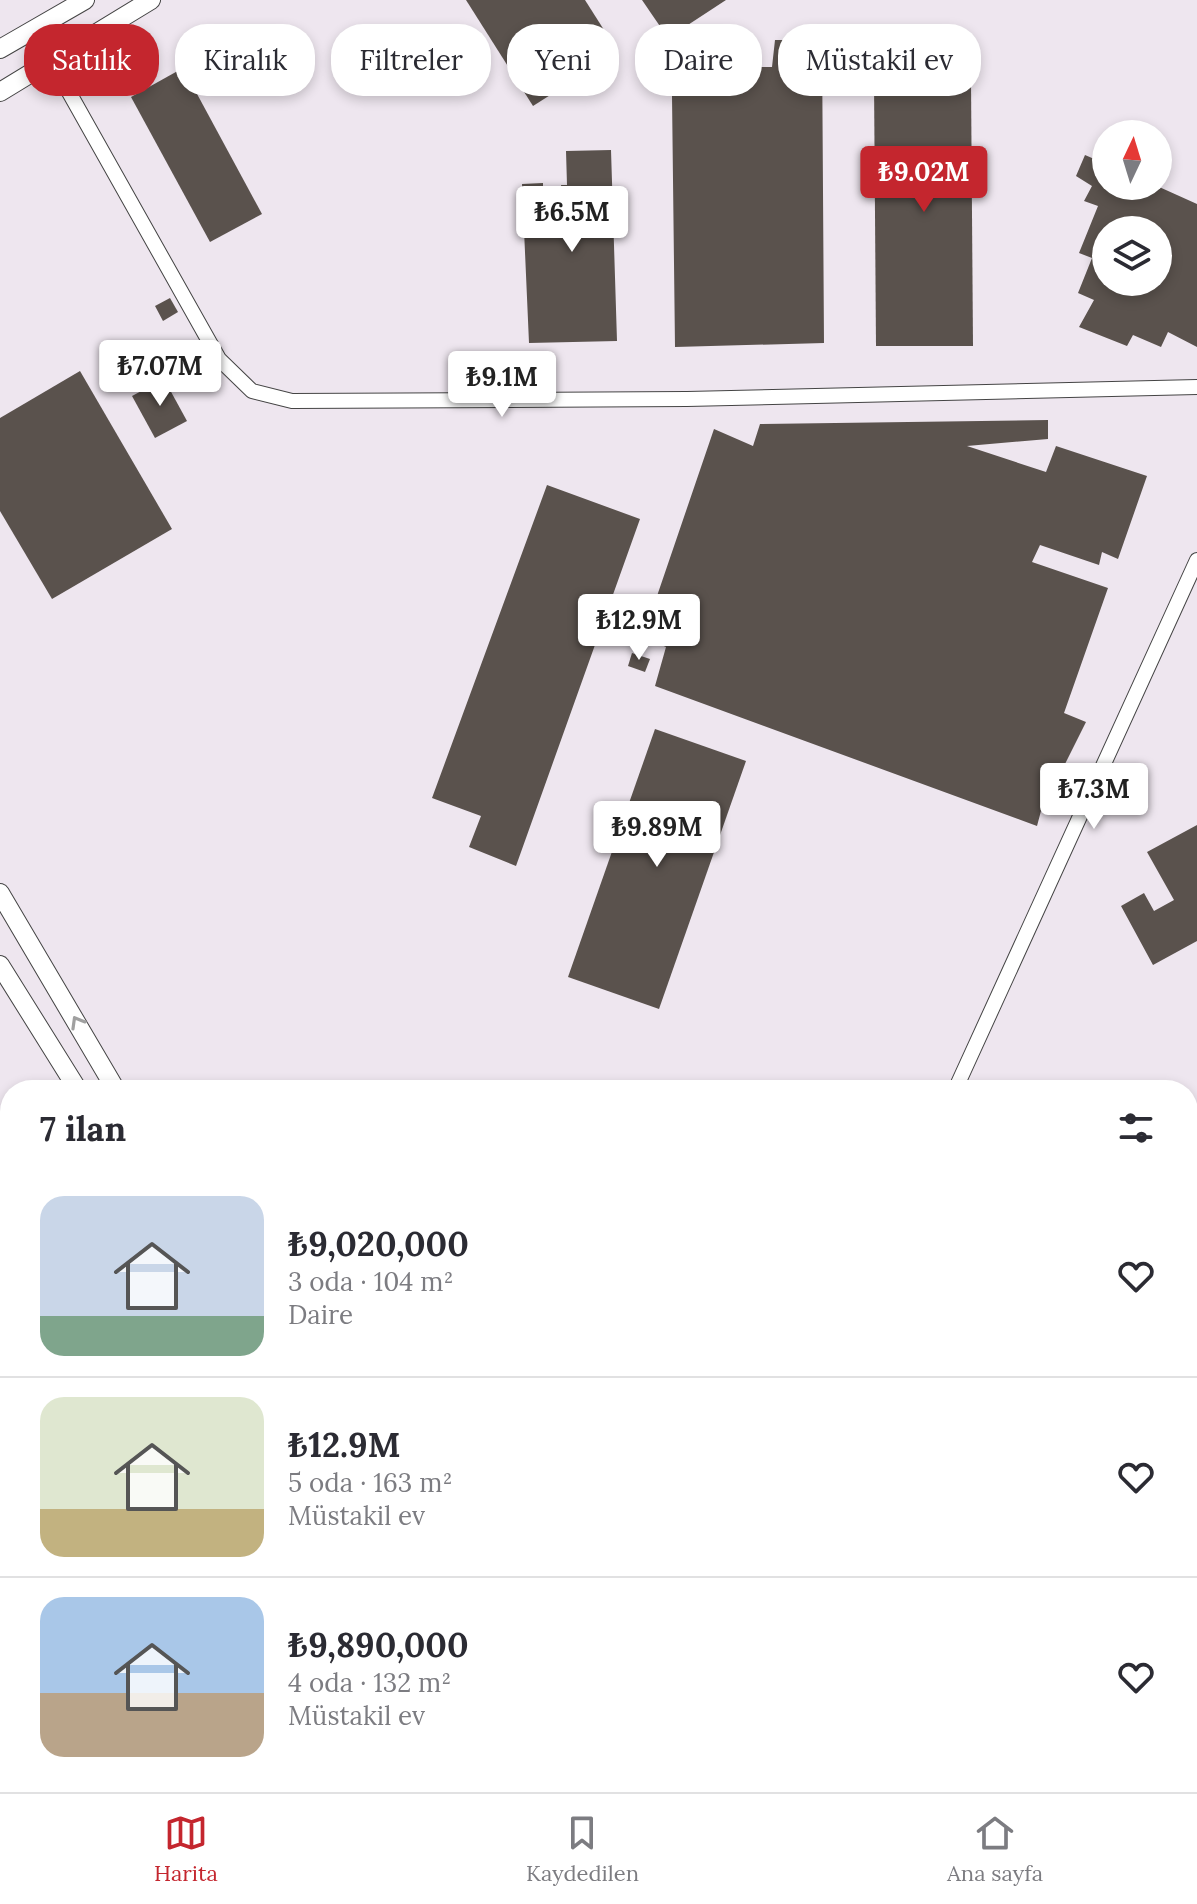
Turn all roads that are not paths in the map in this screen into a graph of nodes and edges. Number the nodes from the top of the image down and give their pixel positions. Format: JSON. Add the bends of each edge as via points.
{"nodes":[{"id":1,"x":85,"y":0,"type":"edge"},
{"id":2,"x":151,"y":0,"type":"edge"},
{"id":3,"x":44,"y":24,"type":"edge"},
{"id":4,"x":112,"y":24,"type":"edge"},
{"id":5,"x":24,"y":36,"type":"edge"},
{"id":6,"x":0,"y":49,"type":"edge"},
{"id":7,"x":24,"y":77,"type":"edge"},
{"id":8,"x":0,"y":92,"type":"edge"},
{"id":9,"x":71,"y":96,"type":"edge"},
{"id":10,"x":1197,"y":387,"type":"edge"},
{"id":11,"x":1197,"y":560,"type":"edge"},
{"id":12,"x":0,"y":893,"type":"edge"},
{"id":13,"x":0,"y":965,"type":"edge"},
{"id":14,"x":72,"y":1080,"type":"edge"},
{"id":15,"x":110,"y":1080,"type":"edge"},
{"id":16,"x":960,"y":1080,"type":"edge"}],
"edges":[{"from":1,"to":3,"type":"street"},
{"from":2,"to":4,"type":"street"},
{"from":5,"to":6,"type":"street"},
{"from":7,"to":8,"type":"street"},
{"from":9,"to":10,"type":"street","via":[[219,359],[252,391],[292,401],[687,399]]},
{"from":11,"to":16,"type":"street"},
{"from":15,"to":12,"type":"street","one_way":true},
{"from":13,"to":14,"type":"street"}]}
